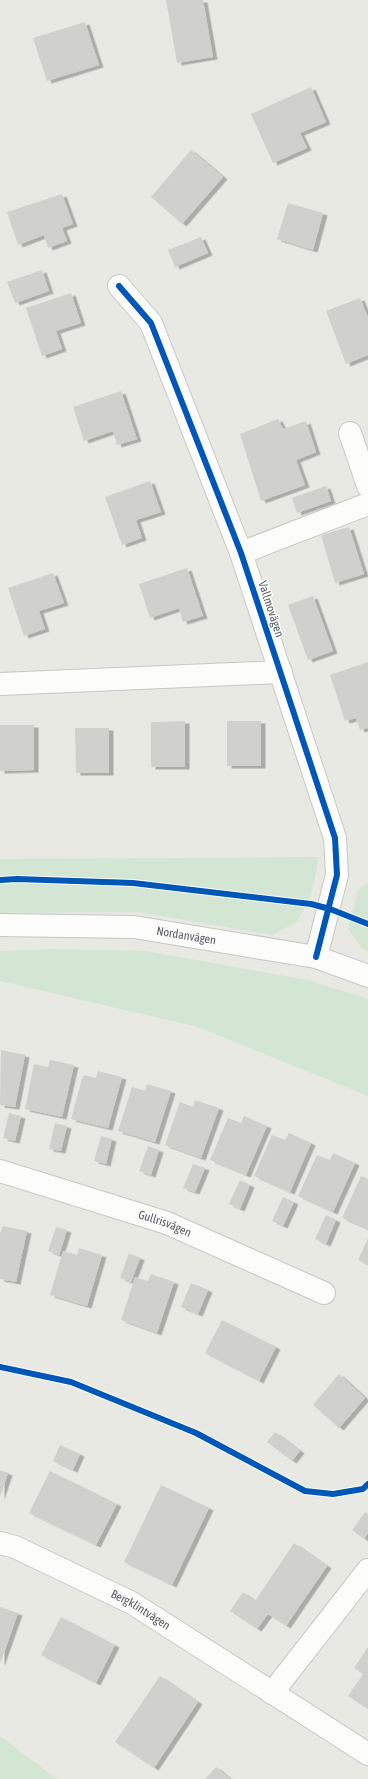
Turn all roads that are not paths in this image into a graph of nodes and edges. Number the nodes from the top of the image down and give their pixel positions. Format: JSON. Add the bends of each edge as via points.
{"nodes":[{"id":1,"x":119,"y":286,"type":"dead end"},
{"id":2,"x":350,"y":432,"type":"dead end"},
{"id":3,"x":368,"y":486,"type":"edge"},
{"id":4,"x":368,"y":504,"type":"edge"},
{"id":5,"x":241,"y":553,"type":"junction"},
{"id":6,"x":281,"y":672,"type":"junction"},
{"id":7,"x":0,"y":684,"type":"edge"},
{"id":8,"x":0,"y":925,"type":"edge"},
{"id":9,"x":316,"y":957,"type":"junction"},
{"id":10,"x":368,"y":976,"type":"edge"},
{"id":11,"x":0,"y":1170,"type":"edge"},
{"id":12,"x":324,"y":1293,"type":"dead end"},
{"id":13,"x":0,"y":1543,"type":"edge"},
{"id":14,"x":368,"y":1570,"type":"edge"},
{"id":15,"x":272,"y":1694,"type":"junction"},
{"id":16,"x":368,"y":1754,"type":"edge"}],
"edges":[{"from":1,"to":5,"type":"street","name":"Vallmovägen","via":[[151,323]]},
{"from":2,"to":3,"type":"street"},
{"from":4,"to":5,"type":"street"},
{"from":5,"to":6,"type":"street","name":"Vallmovägen"},
{"from":6,"to":7,"type":"street"},
{"from":6,"to":9,"type":"street","name":"Vallmovägen","via":[[335,838],[337,875]]},
{"from":8,"to":9,"type":"street","name":"Nordanvägen","via":[[134,927]]},
{"from":9,"to":10,"type":"street","name":"Nordanvägen"},
{"from":11,"to":12,"type":"street","name":"Gullrisvägen","via":[[167,1223]]},
{"from":13,"to":15,"type":"street","name":"Bergklintvägen","via":[[15,1547],[132,1603]]},
{"from":14,"to":15,"type":"street"},
{"from":15,"to":16,"type":"street","name":"Bergklintvägen"}]}
